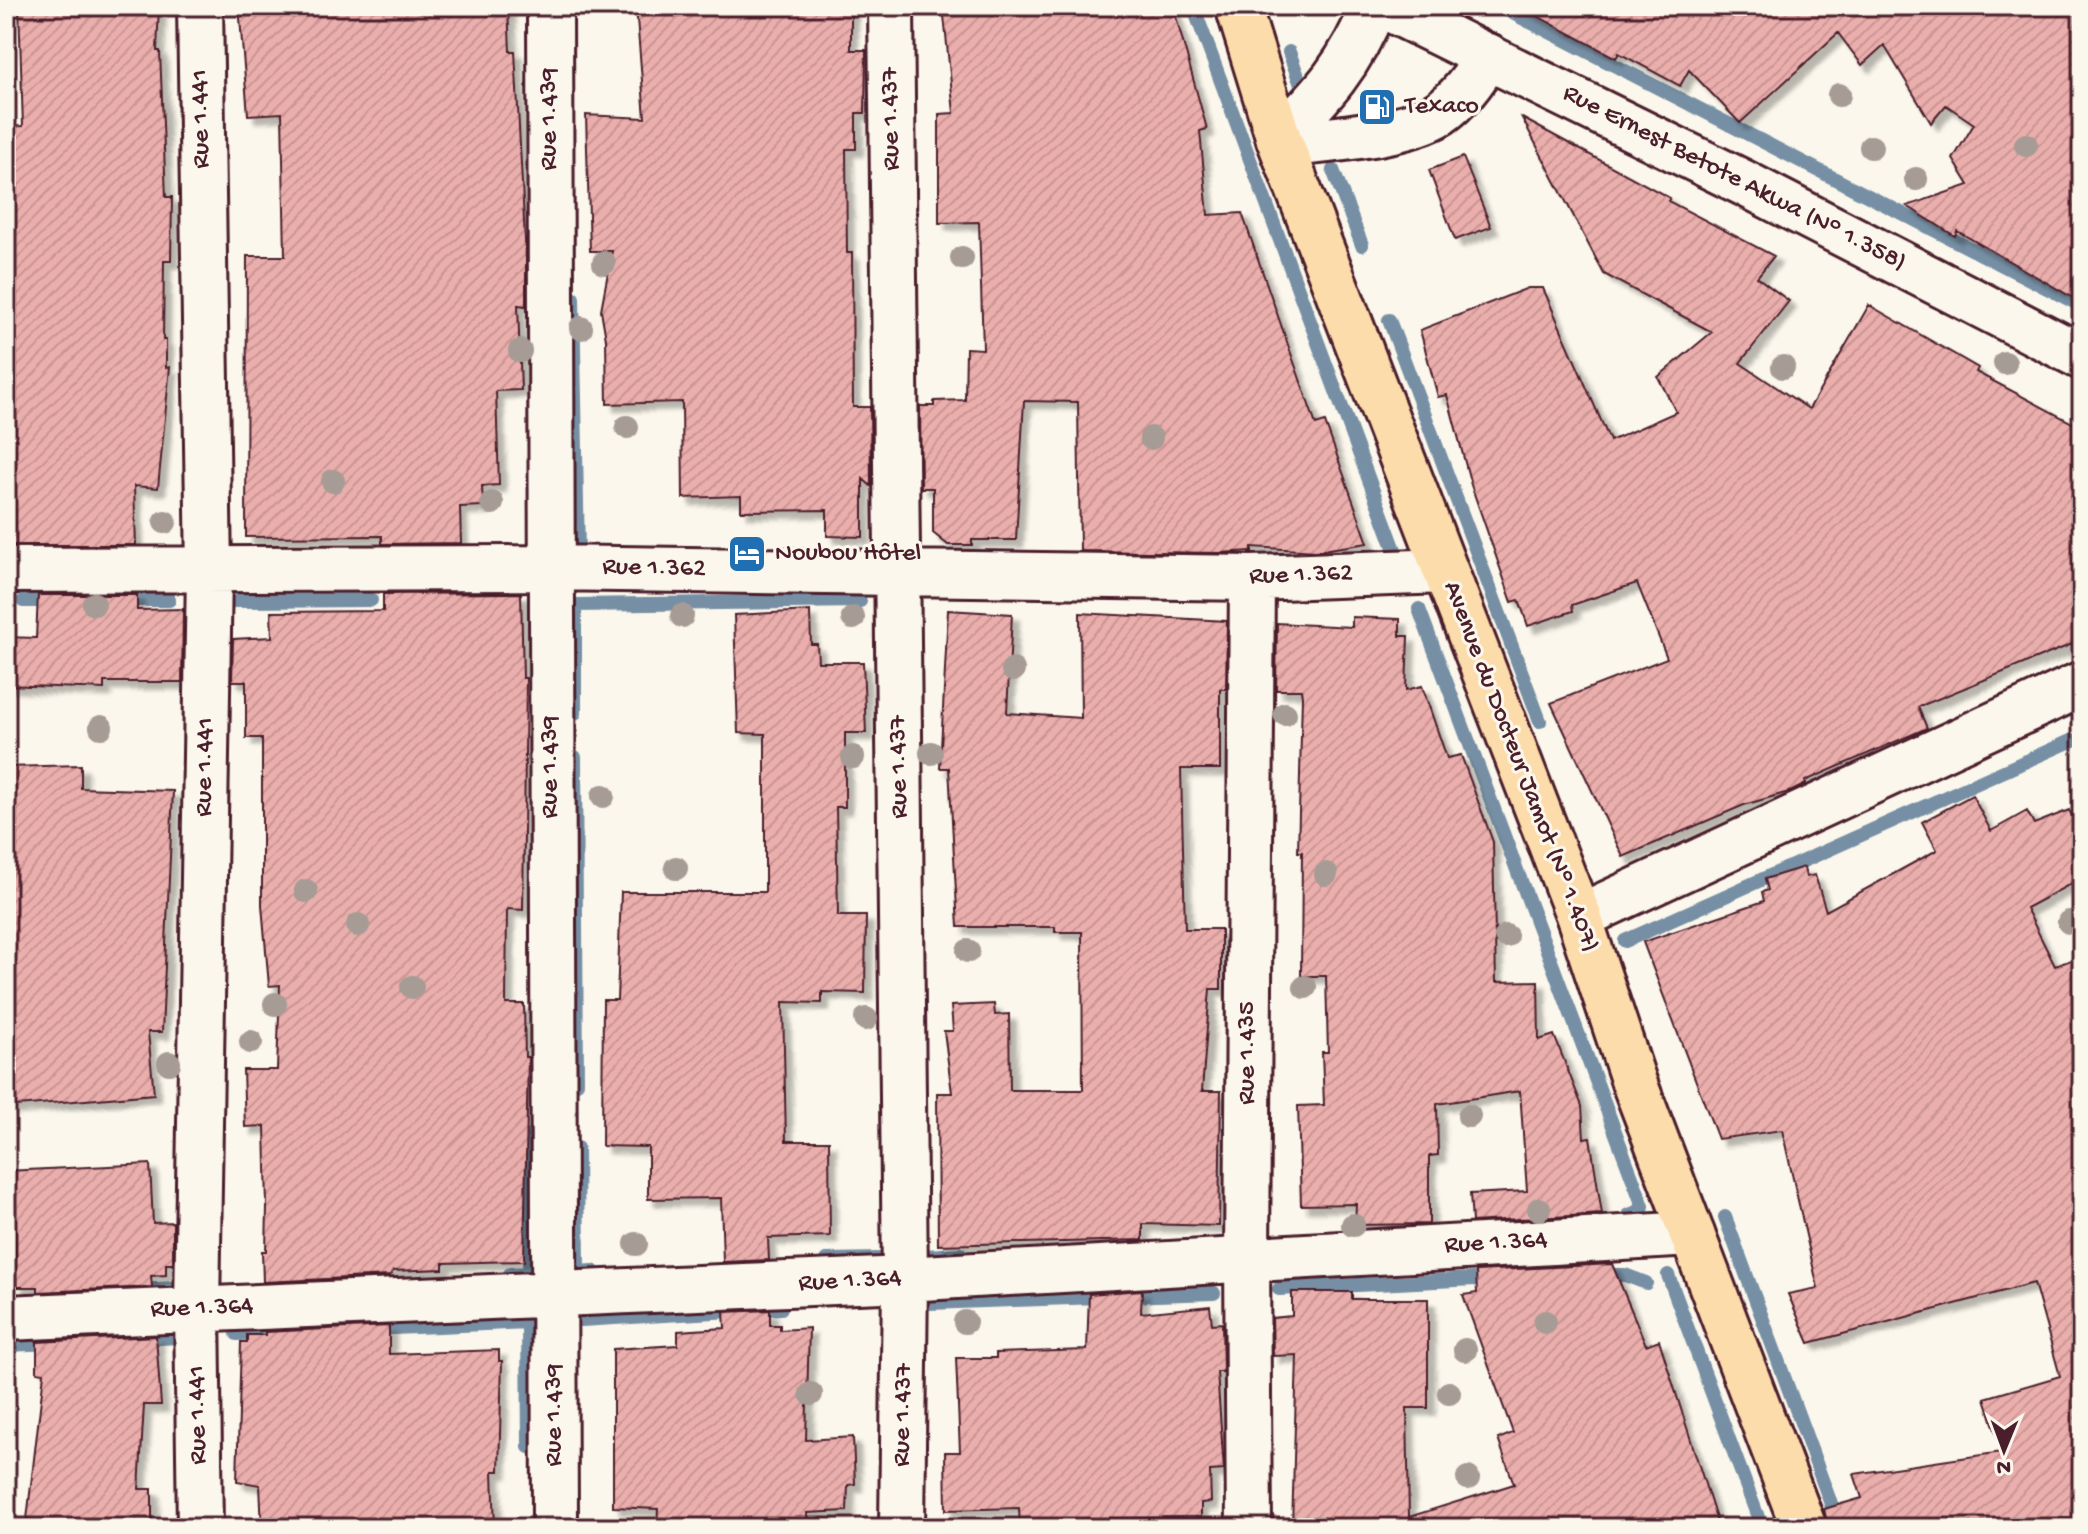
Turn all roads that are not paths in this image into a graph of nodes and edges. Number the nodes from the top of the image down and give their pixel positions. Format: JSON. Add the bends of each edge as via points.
{"nodes":[{"id":1,"x":200,"y":6,"type":"edge"},
{"id":2,"x":550,"y":6,"type":"edge"},
{"id":3,"x":891,"y":6,"type":"edge"},
{"id":4,"x":1238,"y":6,"type":"edge"},
{"id":5,"x":1374,"y":6,"type":"edge"},
{"id":6,"x":1384,"y":6,"type":"edge"},
{"id":7,"x":1488,"y":56,"type":"junction"},
{"id":8,"x":1280,"y":142,"type":"junction"},
{"id":9,"x":2082,"y":357,"type":"edge"},
{"id":10,"x":550,"y":568,"type":"junction"},
{"id":11,"x":6,"y":570,"type":"edge"},
{"id":12,"x":209,"y":571,"type":"junction"},
{"id":13,"x":1445,"y":571,"type":"junction"},
{"id":14,"x":897,"y":574,"type":"junction"},
{"id":15,"x":1252,"y":578,"type":"junction"},
{"id":16,"x":2082,"y":684,"type":"edge"},
{"id":17,"x":1579,"y":917,"type":"junction"},
{"id":18,"x":1692,"y":1234,"type":"junction"},
{"id":19,"x":1247,"y":1259,"type":"junction"},
{"id":20,"x":905,"y":1279,"type":"junction"},
{"id":21,"x":554,"y":1295,"type":"junction"},
{"id":22,"x":197,"y":1308,"type":"junction"},
{"id":23,"x":6,"y":1318,"type":"edge"},
{"id":24,"x":200,"y":1528,"type":"edge"},
{"id":25,"x":555,"y":1528,"type":"edge"},
{"id":26,"x":902,"y":1528,"type":"edge"},
{"id":27,"x":1249,"y":1528,"type":"edge"},
{"id":28,"x":1804,"y":1528,"type":"edge"}],
"edges":[{"from":1,"to":12,"type":"street","name":"Rue 1.441"},
{"from":2,"to":10,"type":"street","name":"Rue 1.439"},
{"from":3,"to":14,"type":"street","name":"Rue 1.437"},
{"from":4,"to":8,"type":"main road","name":"Avenue du Docteur Jamot (N° 1.407)"},
{"from":5,"to":8,"type":"street","via":[[1357,48],[1331,86]]},
{"from":6,"to":7,"type":"street","name":"Rue Ernest Betote Akwa (N° 1.358)"},
{"from":7,"to":8,"type":"street","via":[[1474,80],[1439,113],[1401,127]]},
{"from":7,"to":9,"type":"street","name":"Rue Ernest Betote Akwa (N° 1.358)"},
{"from":8,"to":13,"type":"main road","name":"Avenue du Docteur Jamot (N° 1.407)"},
{"from":10,"to":12,"type":"street","name":"Rue 1.362"},
{"from":10,"to":14,"type":"street","name":"Rue 1.362"},
{"from":10,"to":21,"type":"street","name":"Rue 1.439"},
{"from":11,"to":12,"type":"street","name":"Rue 1.362"},
{"from":12,"to":22,"type":"street","name":"Rue 1.441"},
{"from":13,"to":15,"type":"street","name":"Rue 1.362"},
{"from":13,"to":17,"type":"main road","name":"Avenue du Docteur Jamot (N° 1.407)"},
{"from":14,"to":15,"type":"street","name":"Rue 1.362"},
{"from":14,"to":20,"type":"street","name":"Rue 1.437"},
{"from":15,"to":19,"type":"street","name":"Rue 1.435"},
{"from":16,"to":17,"type":"street"},
{"from":17,"to":18,"type":"main road","name":"Avenue du Docteur Jamot (N° 1.407)"},
{"from":18,"to":19,"type":"street","name":"Rue 1.364"},
{"from":18,"to":28,"type":"main road","name":"Avenue du Docteur Jamot (N° 1.407)"},
{"from":19,"to":20,"type":"street","name":"Rue 1.364"},
{"from":19,"to":27,"type":"street","name":"Rue 1.435"},
{"from":20,"to":21,"type":"street","name":"Rue 1.364"},
{"from":20,"to":26,"type":"street","name":"Rue 1.437"},
{"from":21,"to":22,"type":"street","name":"Rue 1.364"},
{"from":21,"to":25,"type":"street","name":"Rue 1.439"},
{"from":22,"to":23,"type":"street","name":"Rue 1.364"},
{"from":22,"to":24,"type":"street","name":"Rue 1.441"}]}
